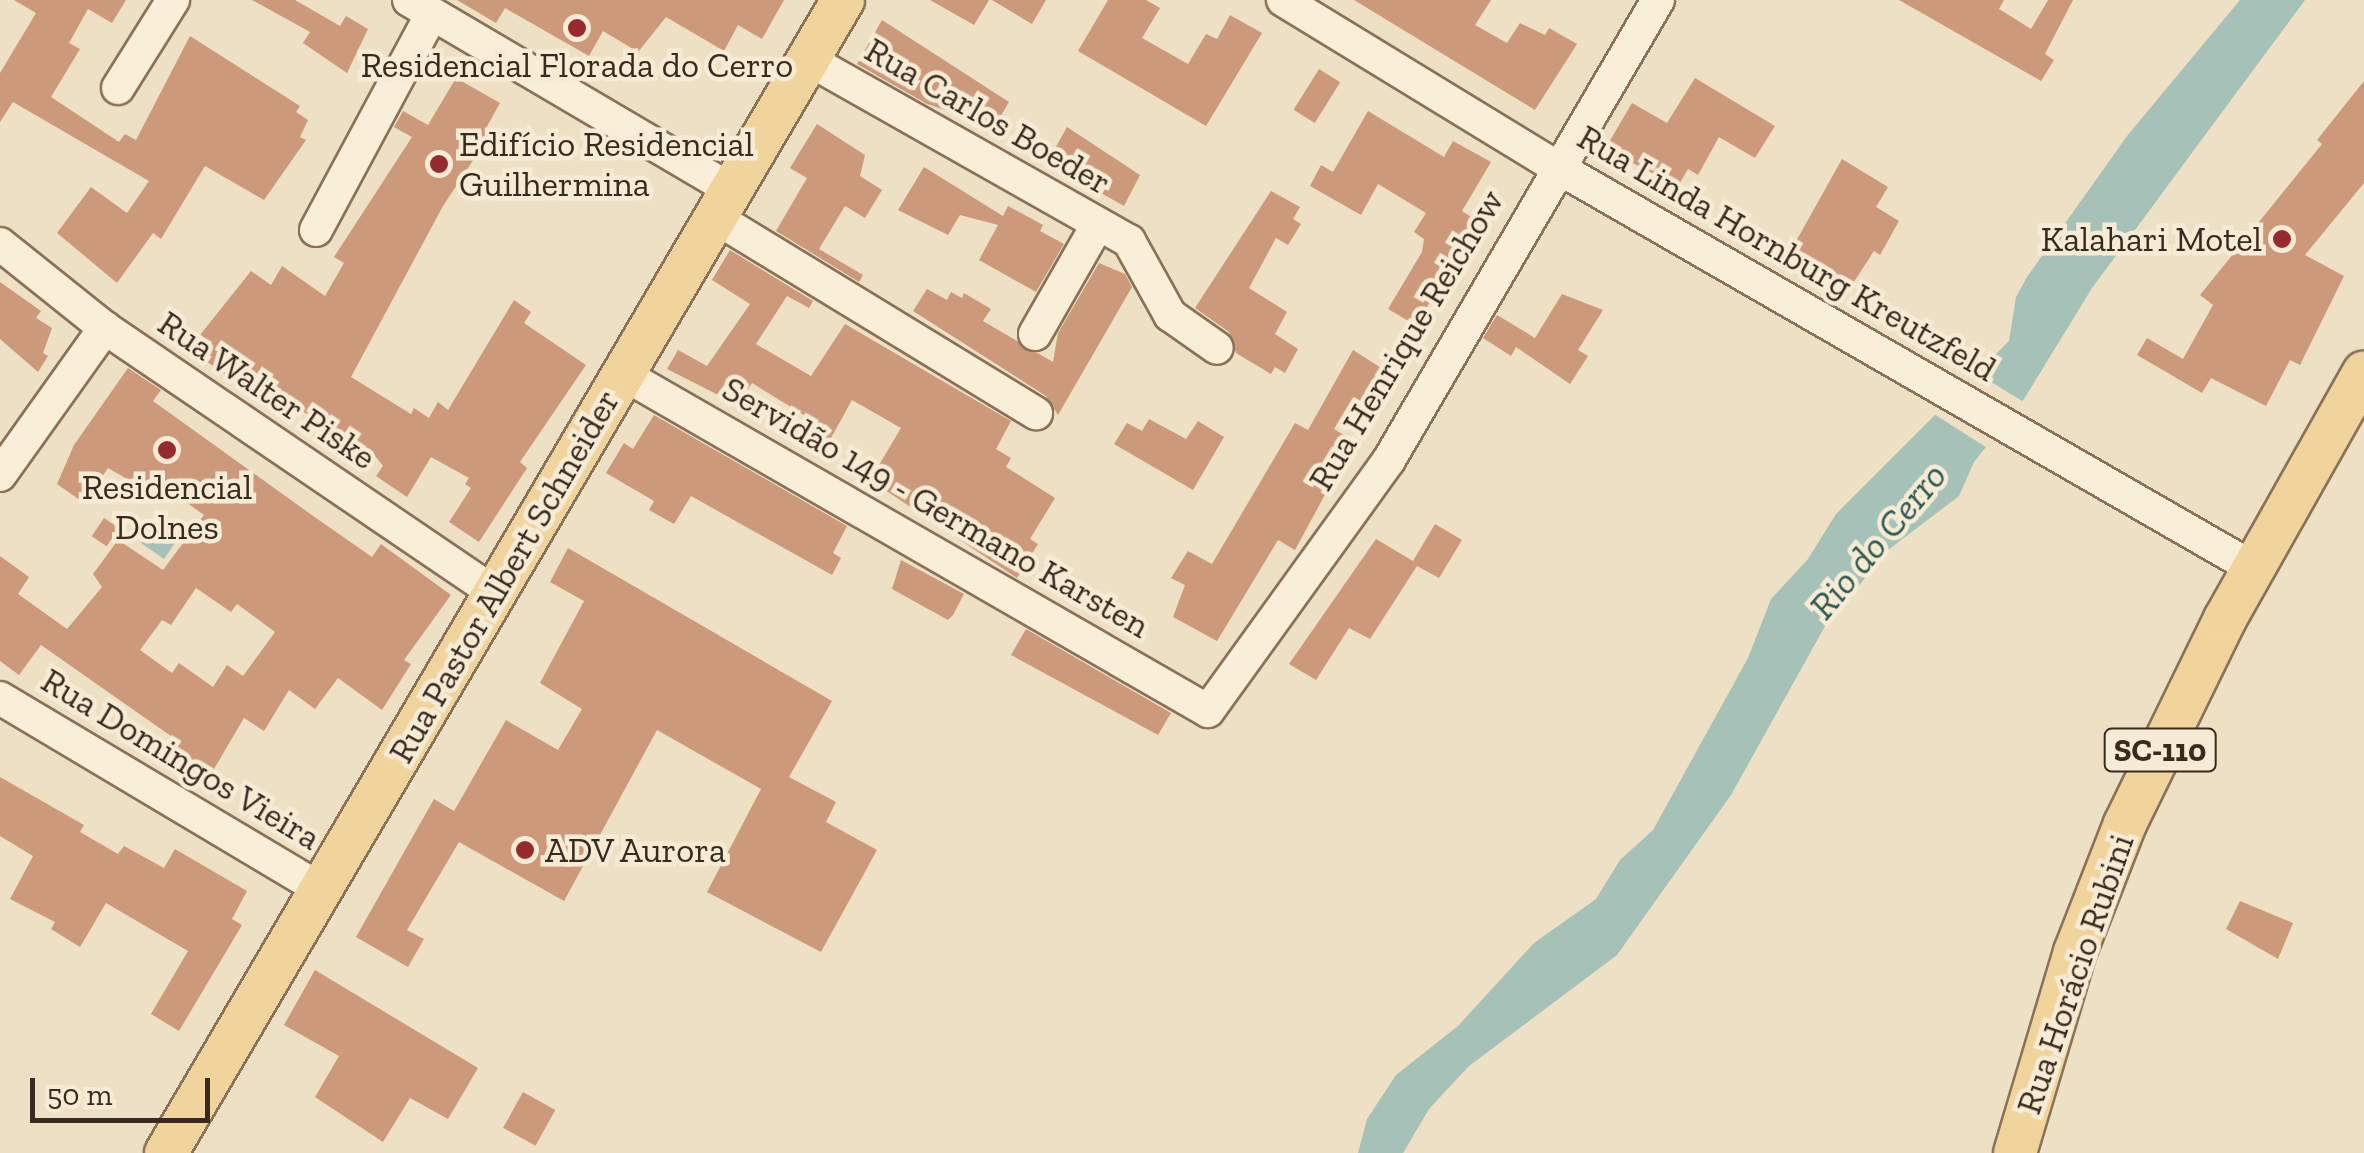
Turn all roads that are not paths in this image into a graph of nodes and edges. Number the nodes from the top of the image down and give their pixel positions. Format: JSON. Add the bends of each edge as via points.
{"nodes":[{"id":1,"x":173,"y":0,"type":"edge"},
{"id":2,"x":843,"y":0,"type":"edge"},
{"id":3,"x":1283,"y":0,"type":"edge"},
{"id":4,"x":1658,"y":0,"type":"edge"},
{"id":5,"x":420,"y":7,"type":"edge"},
{"id":6,"x":809,"y":60,"type":"junction"},
{"id":7,"x":118,"y":88,"type":"dead end"},
{"id":8,"x":1555,"y":166,"type":"junction"},
{"id":9,"x":724,"y":204,"type":"junction"},
{"id":10,"x":1098,"y":224,"type":"junction"},
{"id":11,"x":316,"y":230,"type":"dead end"},
{"id":12,"x":0,"y":244,"type":"edge"},
{"id":13,"x":104,"y":328,"type":"junction"},
{"id":14,"x":1035,"y":334,"type":"dead end"},
{"id":15,"x":1217,"y":348,"type":"dead end"},
{"id":16,"x":2364,"y":372,"type":"edge"},
{"id":17,"x":623,"y":374,"type":"junction"},
{"id":18,"x":1036,"y":413,"type":"dead end"},
{"id":19,"x":0,"y":475,"type":"edge"},
{"id":20,"x":2254,"y":569,"type":"junction"},
{"id":21,"x":494,"y":593,"type":"junction"},
{"id":22,"x":0,"y":698,"type":"edge"},
{"id":23,"x":1208,"y":710,"type":"joint"},
{"id":24,"x":321,"y":888,"type":"junction"},
{"id":25,"x":166,"y":1153,"type":"edge"},
{"id":26,"x":2016,"y":1153,"type":"edge"}],
"edges":[{"from":1,"to":7,"type":"street"},
{"from":2,"to":6,"type":"main road","name":"Rua Pastor Albert Schneider"},
{"from":3,"to":8,"type":"street","name":"Rua Linda Hornburg Kreutzfeld"},
{"from":4,"to":8,"type":"street","name":"Rua Henrique Reichow"},
{"from":5,"to":9,"type":"street"},
{"from":5,"to":11,"type":"street"},
{"from":6,"to":9,"type":"main road","name":"Rua Pastor Albert Schneider"},
{"from":6,"to":10,"type":"street","name":"Rua Carlos Boeder"},
{"from":8,"to":20,"type":"street","name":"Rua Linda Hornburg Kreutzfeld"},
{"from":8,"to":23,"type":"street","name":"Rua Henrique Reichow","via":[[1389,460]]},
{"from":9,"to":17,"type":"main road","name":"Rua Pastor Albert Schneider"},
{"from":9,"to":18,"type":"street"},
{"from":10,"to":14,"type":"street"},
{"from":10,"to":15,"type":"street","name":"Rua Carlos Boeder","via":[[1129,241],[1170,315]]},
{"from":12,"to":13,"type":"street","name":"Rua Walter Piske"},
{"from":13,"to":19,"type":"street"},
{"from":13,"to":21,"type":"street","name":"Rua Walter Piske"},
{"from":16,"to":20,"type":"main road","name":"Rua Horácio Rubini","number":"SC-110"},
{"from":17,"to":21,"type":"main road","name":"Rua Pastor Albert Schneider"},
{"from":17,"to":23,"type":"street","name":"Servidão 149 - Germano Karsten"},
{"from":20,"to":26,"type":"main road","name":"Rua Horácio Rubini","number":"SC-110","via":[[2187,691],[2100,886]]},
{"from":21,"to":24,"type":"main road","name":"Rua Pastor Albert Schneider"},
{"from":22,"to":24,"type":"street","name":"Rua Domingos Vieira"},
{"from":24,"to":25,"type":"main road","name":"Rua Pastor Albert Schneider"}]}
